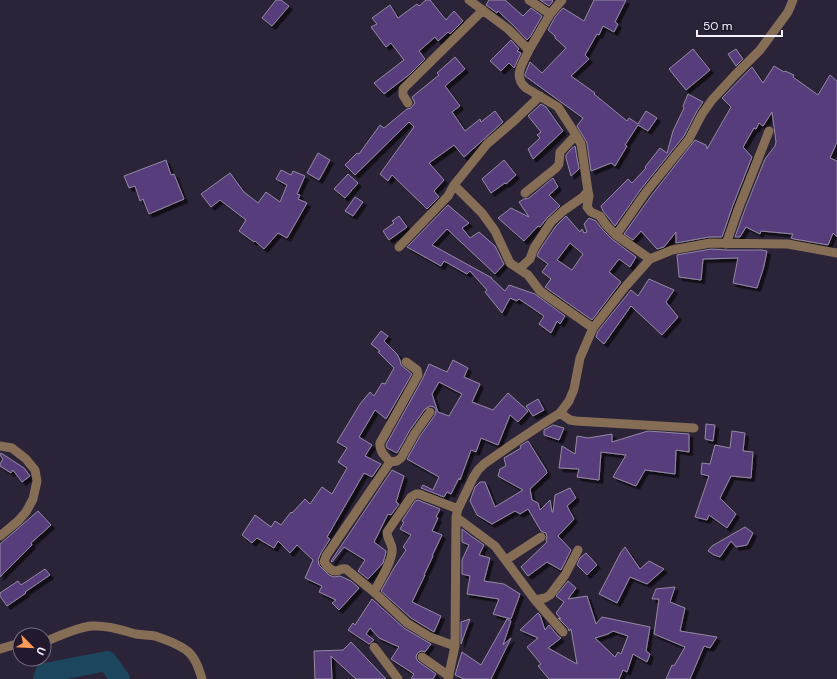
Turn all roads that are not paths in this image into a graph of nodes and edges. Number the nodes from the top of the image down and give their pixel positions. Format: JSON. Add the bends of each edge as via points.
{"nodes":[{"id":1,"x":468,"y":0,"type":"edge"},
{"id":2,"x":529,"y":0,"type":"edge"},
{"id":3,"x":562,"y":0,"type":"edge"},
{"id":4,"x":793,"y":0,"type":"edge"},
{"id":5,"x":483,"y":10,"type":"junction"},
{"id":6,"x":550,"y":14,"type":"junction"},
{"id":7,"x":530,"y":50,"type":"junction"},
{"id":8,"x":540,"y":96,"type":"junction"},
{"id":9,"x":408,"y":103,"type":"dead end"},
{"id":10,"x":769,"y":131,"type":"dead end"},
{"id":11,"x":576,"y":135,"type":"junction"},
{"id":12,"x":454,"y":185,"type":"junction"},
{"id":13,"x":588,"y":191,"type":"junction"},
{"id":14,"x":525,"y":193,"type":"dead end"},
{"id":15,"x":616,"y":235,"type":"junction"},
{"id":16,"x":726,"y":244,"type":"junction"},
{"id":17,"x":399,"y":248,"type":"dead end"},
{"id":18,"x":837,"y":253,"type":"edge"},
{"id":19,"x":650,"y":259,"type":"junction"},
{"id":20,"x":520,"y":269,"type":"junction"},
{"id":21,"x":593,"y":328,"type":"junction"},
{"id":22,"x":406,"y":362,"type":"dead end"},
{"id":23,"x":430,"y":412,"type":"dead end"},
{"id":24,"x":560,"y":413,"type":"junction"},
{"id":25,"x":694,"y":428,"type":"dead end"},
{"id":26,"x":0,"y":446,"type":"edge"},
{"id":27,"x":390,"y":462,"type":"junction"},
{"id":28,"x":457,"y":513,"type":"junction"},
{"id":29,"x":0,"y":536,"type":"edge"},
{"id":30,"x":541,"y":537,"type":"dead end"},
{"id":31,"x":578,"y":550,"type":"dead end"},
{"id":32,"x":506,"y":560,"type":"junction"},
{"id":33,"x":374,"y":592,"type":"junction"},
{"id":34,"x":535,"y":600,"type":"junction"},
{"id":35,"x":563,"y":632,"type":"dead end"},
{"id":36,"x":52,"y":640,"type":"edge"},
{"id":37,"x":12,"y":645,"type":"edge"},
{"id":38,"x":455,"y":646,"type":"junction"},
{"id":39,"x":374,"y":647,"type":"dead end"},
{"id":40,"x":0,"y":649,"type":"edge"},
{"id":41,"x":422,"y":657,"type":"dead end"},
{"id":42,"x":448,"y":677,"type":"edge"},
{"id":43,"x":202,"y":679,"type":"edge"},
{"id":44,"x":398,"y":679,"type":"edge"}],
"edges":[{"from":1,"to":5,"type":"street"},
{"from":2,"to":6,"type":"street"},
{"from":3,"to":6,"type":"street"},
{"from":4,"to":15,"type":"street","via":[[788,12],[760,50],[712,100],[689,139],[646,192]]},
{"from":5,"to":7,"type":"street"},
{"from":5,"to":9,"type":"street","via":[[403,89],[403,95]]},
{"from":6,"to":7,"type":"street"},
{"from":7,"to":8,"type":"street","via":[[519,76],[522,85]]},
{"from":8,"to":11,"type":"street","via":[[558,107]]},
{"from":8,"to":12,"type":"street","via":[[487,144]]},
{"from":10,"to":16,"type":"street"},
{"from":11,"to":13,"type":"street","via":[[581,144]]},
{"from":11,"to":14,"type":"street","via":[[560,152],[556,168]]},
{"from":12,"to":17,"type":"street","via":[[448,196]]},
{"from":12,"to":20,"type":"street","via":[[482,213],[495,231],[510,262]]},
{"from":13,"to":15,"type":"street","via":[[587,207],[600,216]]},
{"from":13,"to":20,"type":"street","via":[[551,222],[530,259]]},
{"from":15,"to":19,"type":"street"},
{"from":16,"to":18,"type":"street","via":[[788,244]]},
{"from":16,"to":19,"type":"street","via":[[710,243],[672,250]]},
{"from":19,"to":21,"type":"street"},
{"from":20,"to":21,"type":"street","via":[[540,291]]},
{"from":21,"to":24,"type":"street","via":[[580,358],[572,395]]},
{"from":22,"to":27,"type":"street","via":[[417,370],[418,375],[380,444],[380,449]]},
{"from":23,"to":27,"type":"street","via":[[401,458]]},
{"from":24,"to":25,"type":"street","via":[[576,421]]},
{"from":24,"to":28,"type":"street","via":[[481,467],[473,478]]},
{"from":26,"to":29,"type":"street","via":[[12,448],[26,459],[35,470],[36,481],[33,499],[26,512]]},
{"from":27,"to":33,"type":"street","via":[[324,561],[333,570],[346,569]]},
{"from":28,"to":32,"type":"street","via":[[495,546]]},
{"from":28,"to":33,"type":"street","via":[[419,494],[411,497],[387,532],[392,546],[392,556]]},
{"from":28,"to":38,"type":"street"},
{"from":30,"to":32,"type":"street"},
{"from":31,"to":34,"type":"street","via":[[565,575],[550,595]]},
{"from":32,"to":34,"type":"street"},
{"from":33,"to":38,"type":"street","via":[[407,623],[430,637]]},
{"from":34,"to":35,"type":"street"},
{"from":36,"to":43,"type":"street","via":[[92,626],[154,636],[187,650],[194,658]]},
{"from":37,"to":40,"type":"street"},
{"from":38,"to":42,"type":"street"},
{"from":39,"to":44,"type":"street"},
{"from":41,"to":42,"type":"street"}]}
